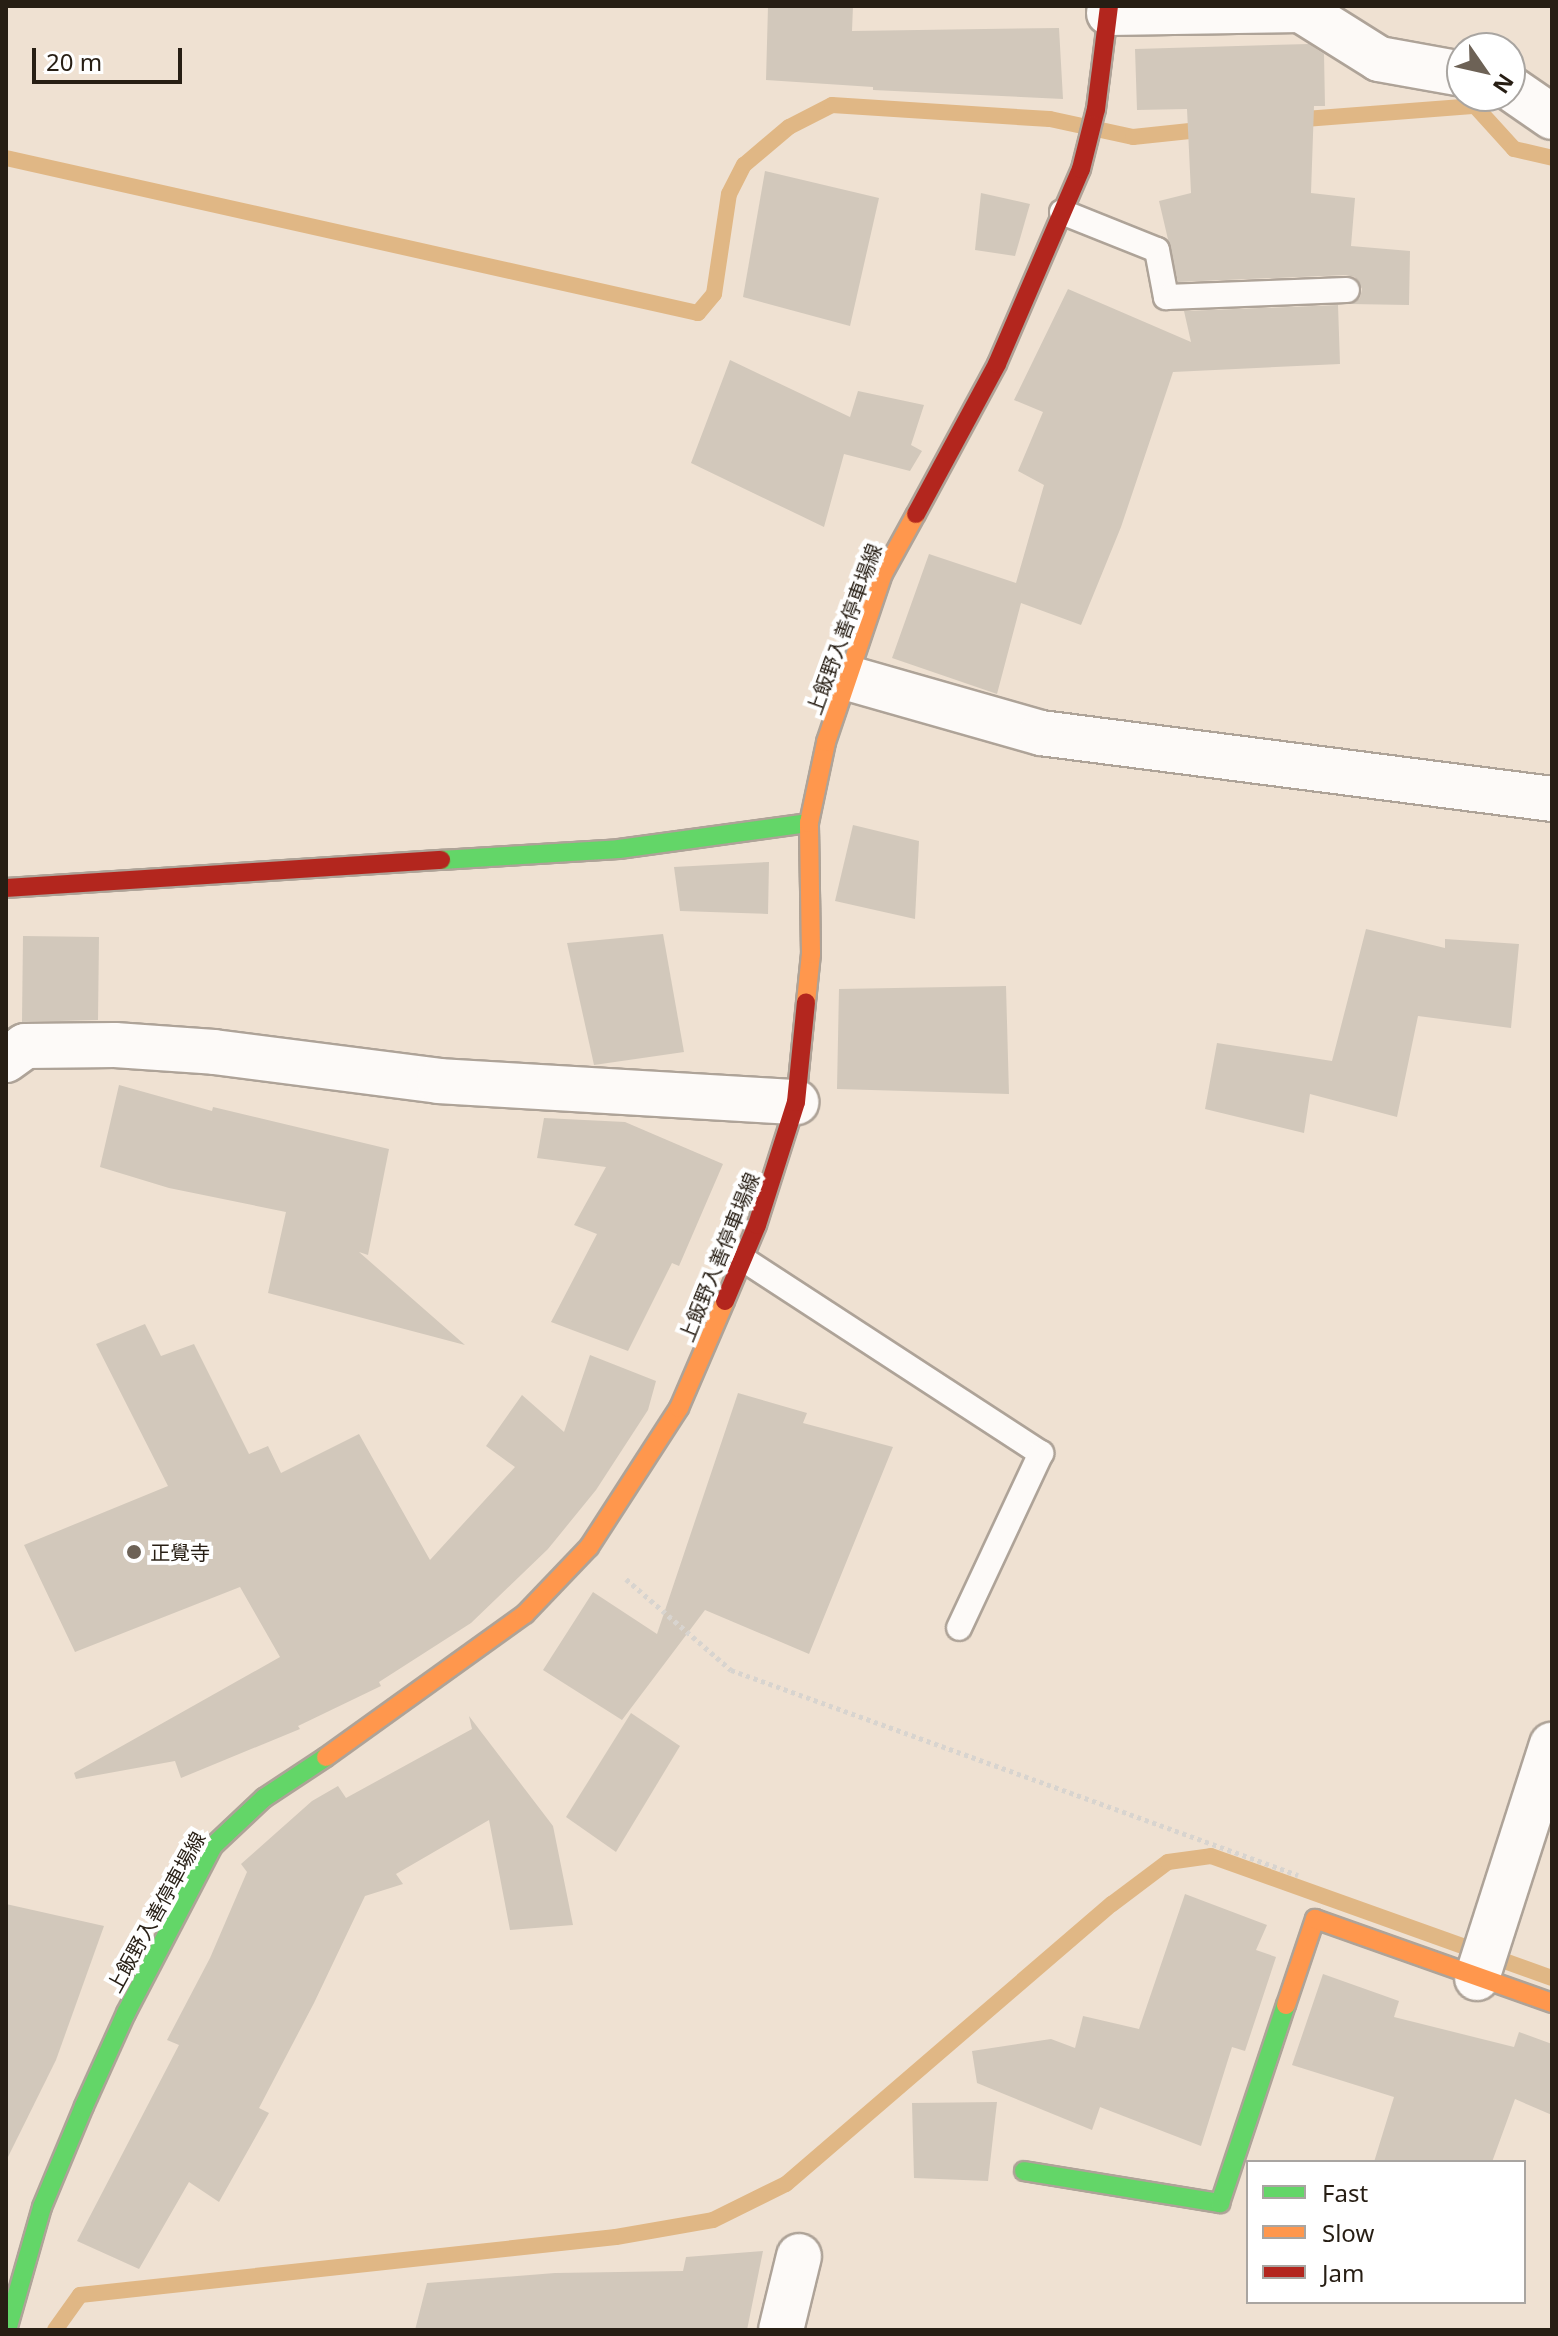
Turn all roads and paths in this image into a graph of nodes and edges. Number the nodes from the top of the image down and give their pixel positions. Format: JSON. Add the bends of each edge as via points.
{"nodes":[{"id":1,"x":1109,"y":10,"type":"edge"},
{"id":2,"x":1446,"y":71,"type":"edge"},
{"id":3,"x":1526,"y":99,"type":"edge"},
{"id":4,"x":1552,"y":117,"type":"edge"},
{"id":5,"x":1062,"y":212,"type":"junction"},
{"id":6,"x":1347,"y":290,"type":"dead end"},
{"id":7,"x":848,"y":678,"type":"junction"},
{"id":8,"x":1552,"y":799,"type":"edge"},
{"id":9,"x":809,"y":823,"type":"junction"},
{"id":10,"x":6,"y":888,"type":"edge"},
{"id":11,"x":6,"y":1060,"type":"edge"},
{"id":12,"x":796,"y":1102,"type":"junction"},
{"id":13,"x":743,"y":1259,"type":"junction"},
{"id":14,"x":589,"y":1547,"type":"junction"},
{"id":15,"x":959,"y":1628,"type":"dead end"},
{"id":16,"x":1552,"y":1745,"type":"edge"},
{"id":17,"x":1315,"y":1919,"type":"junction"},
{"id":18,"x":1477,"y":1978,"type":"junction"},
{"id":19,"x":1552,"y":2003,"type":"edge"},
{"id":20,"x":1024,"y":2171,"type":"dead end"},
{"id":21,"x":799,"y":2256,"type":"dead end"},
{"id":22,"x":7,"y":2330,"type":"edge"},
{"id":23,"x":781,"y":2330,"type":"edge"}],
"edges":[{"from":1,"to":2,"type":"street","via":[[1301,10],[1379,59]]},
{"from":1,"to":5,"type":"main road","name":"上飯野入善停車場線","via":[[1096,109],[1081,169]]},
{"from":3,"to":4,"type":"street"},
{"from":5,"to":6,"type":"lane","via":[[1157,250],[1166,297]]},
{"from":5,"to":7,"type":"main road","name":"上飯野入善停車場線","via":[[997,364],[883,574]]},
{"from":7,"to":8,"type":"street","via":[[1041,733]]},
{"from":7,"to":9,"type":"main road","name":"上飯野入善停車場線","via":[[826,742]]},
{"from":9,"to":10,"type":"main road","via":[[619,849]]},
{"from":9,"to":12,"type":"main road","name":"上飯野入善停車場線","via":[[811,954]]},
{"from":11,"to":12,"type":"street","via":[[25,1046],[115,1045],[439,1081]]},
{"from":12,"to":13,"type":"main road","name":"上飯野入善停車場線"},
{"from":13,"to":14,"type":"main road","name":"上飯野入善停車場線","via":[[679,1408]]},
{"from":13,"to":15,"type":"lane","via":[[1041,1453]]},
{"from":14,"to":17,"type":"path","via":[[731,1670],[1308,1879]]},
{"from":14,"to":22,"type":"main road","name":"上飯野入善停車場線","via":[[525,1614],[264,1798],[213,1846],[126,2013],[78,2120],[42,2207]]},
{"from":16,"to":18,"type":"street"},
{"from":17,"to":18,"type":"main road"},
{"from":17,"to":20,"type":"main road","via":[[1220,2203]]},
{"from":18,"to":19,"type":"main road"},
{"from":21,"to":23,"type":"street"}]}
